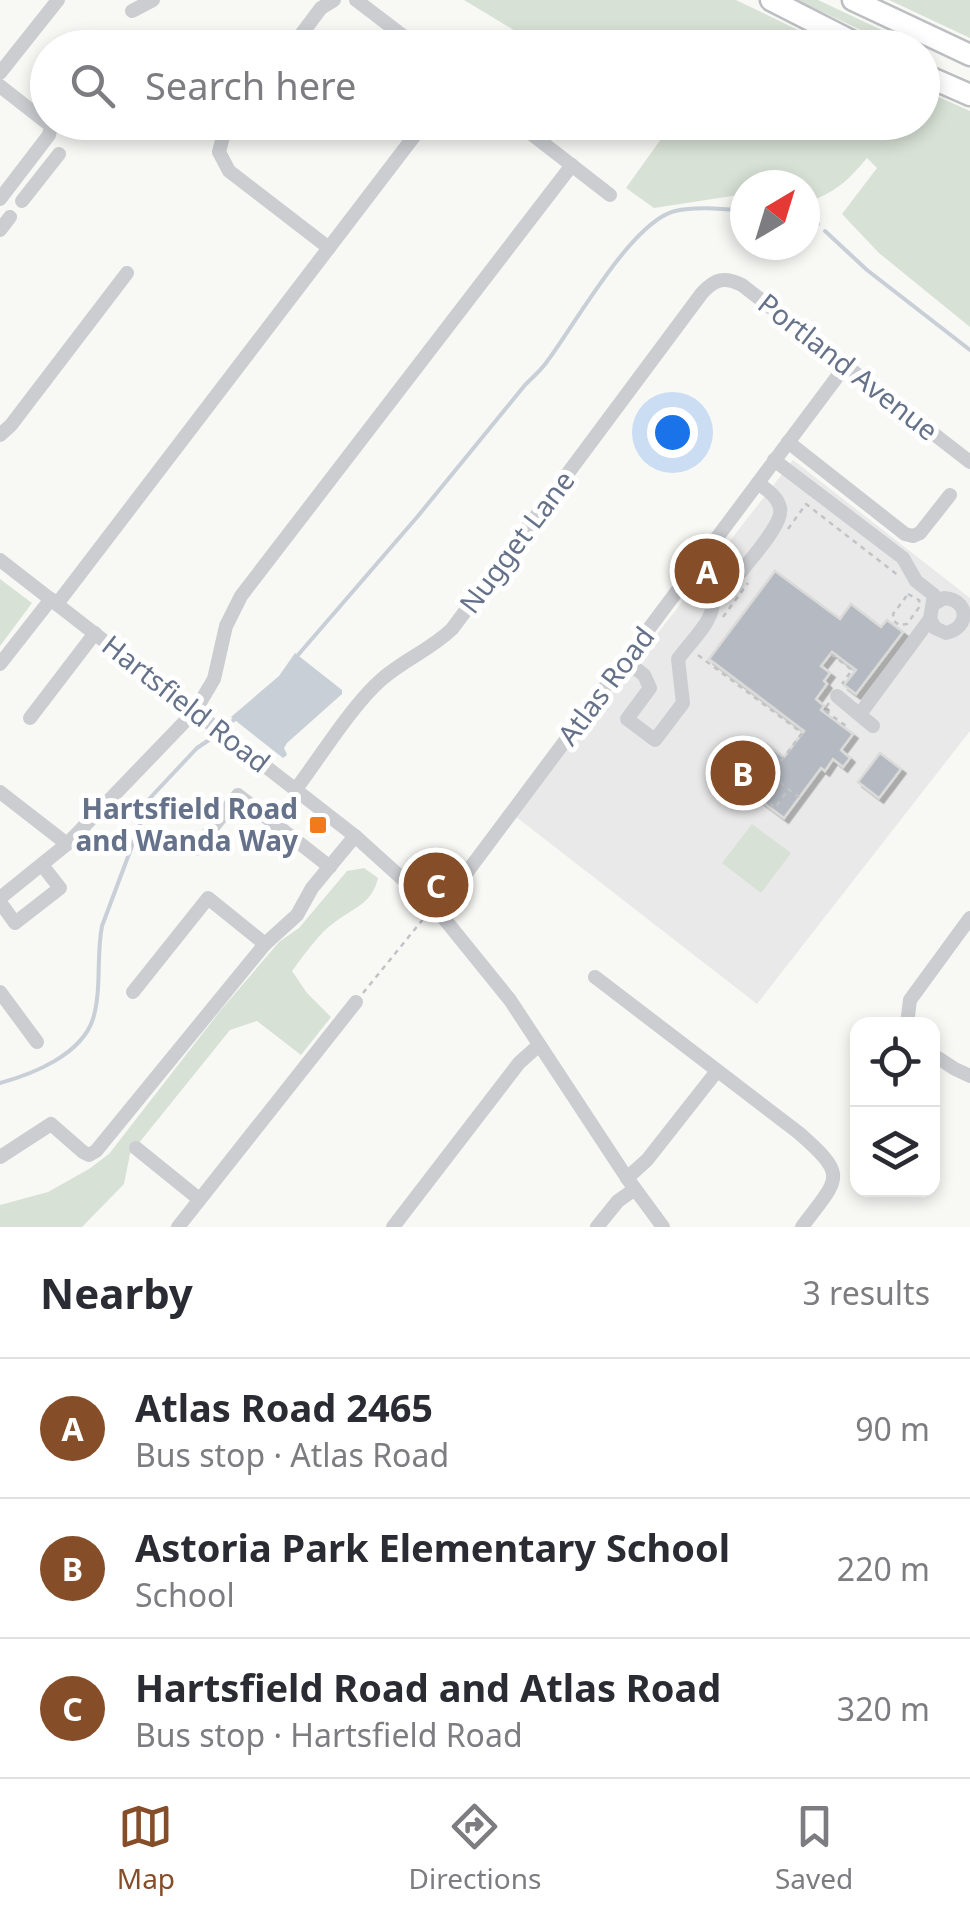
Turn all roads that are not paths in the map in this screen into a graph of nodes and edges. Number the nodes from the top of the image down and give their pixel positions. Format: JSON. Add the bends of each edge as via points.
{"nodes":[{"id":1,"x":58,"y":0,"type":"edge"},
{"id":2,"x":153,"y":0,"type":"edge"},
{"id":3,"x":334,"y":0,"type":"edge"},
{"id":4,"x":356,"y":0,"type":"edge"},
{"id":5,"x":771,"y":0,"type":"edge"},
{"id":6,"x":853,"y":0,"type":"edge"},
{"id":7,"x":132,"y":11,"type":"dead end"},
{"id":8,"x":34,"y":30,"type":"edge"},
{"id":9,"x":304,"y":30,"type":"edge"},
{"id":10,"x":395,"y":30,"type":"edge"},
{"id":11,"x":830,"y":30,"type":"edge"},
{"id":12,"x":916,"y":30,"type":"edge"},
{"id":13,"x":30,"y":35,"type":"edge"},
{"id":14,"x":940,"y":42,"type":"edge"},
{"id":15,"x":970,"y":56,"type":"edge"},
{"id":16,"x":0,"y":73,"type":"edge"},
{"id":17,"x":940,"y":82,"type":"edge"},
{"id":18,"x":0,"y":86,"type":"edge"},
{"id":19,"x":970,"y":95,"type":"edge"},
{"id":20,"x":30,"y":110,"type":"edge"},
{"id":21,"x":45,"y":140,"type":"edge"},
{"id":22,"x":222,"y":140,"type":"edge"},
{"id":23,"x":412,"y":140,"type":"edge"},
{"id":24,"x":539,"y":140,"type":"edge"},
{"id":25,"x":59,"y":154,"type":"dead end"},
{"id":26,"x":26,"y":166,"type":"junction"},
{"id":27,"x":572,"y":166,"type":"junction"},
{"id":28,"x":41,"y":177,"type":"junction"},
{"id":29,"x":610,"y":195,"type":"dead end"},
{"id":30,"x":0,"y":199,"type":"edge"},
{"id":31,"x":22,"y":201,"type":"dead end"},
{"id":32,"x":10,"y":217,"type":"dead end"},
{"id":33,"x":0,"y":230,"type":"edge"},
{"id":34,"x":329,"y":248,"type":"junction"},
{"id":35,"x":127,"y":274,"type":"dead end"},
{"id":36,"x":723,"y":279,"type":"joint"},
{"id":37,"x":846,"y":365,"type":"junction"},
{"id":38,"x":0,"y":434,"type":"edge"},
{"id":39,"x":788,"y":442,"type":"junction"},
{"id":40,"x":774,"y":460,"type":"junction"},
{"id":41,"x":970,"y":462,"type":"edge"},
{"id":42,"x":758,"y":483,"type":"junction"},
{"id":43,"x":950,"y":494,"type":"dead end"},
{"id":44,"x":702,"y":557,"type":"junction"},
{"id":45,"x":0,"y":560,"type":"edge"},
{"id":46,"x":692,"y":571,"type":"junction"},
{"id":47,"x":54,"y":601,"type":"junction"},
{"id":48,"x":95,"y":633,"type":"junction"},
{"id":49,"x":625,"y":660,"type":"junction"},
{"id":50,"x":0,"y":664,"type":"edge"},
{"id":51,"x":837,"y":696,"type":"dead end"},
{"id":52,"x":194,"y":710,"type":"junction"},
{"id":53,"x":860,"y":714,"type":"junction"},
{"id":54,"x":30,"y":718,"type":"dead end"},
{"id":55,"x":873,"y":726,"type":"dead end"},
{"id":56,"x":296,"y":789,"type":"junction"},
{"id":57,"x":0,"y":792,"type":"edge"},
{"id":58,"x":355,"y":836,"type":"junction"},
{"id":59,"x":67,"y":844,"type":"junction"},
{"id":60,"x":196,"y":848,"type":"dead end"},
{"id":61,"x":42,"y":865,"type":"junction"},
{"id":62,"x":330,"y":866,"type":"junction"},
{"id":63,"x":0,"y":900,"type":"edge"},
{"id":64,"x":436,"y":908,"type":"junction"},
{"id":65,"x":970,"y":918,"type":"edge"},
{"id":66,"x":265,"y":944,"type":"junction"},
{"id":67,"x":595,"y":977,"type":"dead end"},
{"id":68,"x":0,"y":992,"type":"edge"},
{"id":69,"x":132,"y":992,"type":"dead end"},
{"id":70,"x":356,"y":1002,"type":"road end"},
{"id":71,"x":908,"y":1017,"type":"edge"},
{"id":72,"x":37,"y":1042,"type":"dead end"},
{"id":73,"x":539,"y":1045,"type":"junction"},
{"id":74,"x":940,"y":1059,"type":"edge"},
{"id":75,"x":717,"y":1071,"type":"junction"},
{"id":76,"x":970,"y":1076,"type":"edge"},
{"id":77,"x":136,"y":1148,"type":"dead end"},
{"id":78,"x":0,"y":1157,"type":"edge"},
{"id":79,"x":631,"y":1184,"type":"junction"},
{"id":80,"x":199,"y":1200,"type":"junction"},
{"id":81,"x":178,"y":1227,"type":"edge"},
{"id":82,"x":393,"y":1227,"type":"edge"},
{"id":83,"x":598,"y":1227,"type":"edge"},
{"id":84,"x":663,"y":1227,"type":"edge"},
{"id":85,"x":802,"y":1227,"type":"edge"}],
"edges":[{"from":1,"to":8,"type":"street"},
{"from":2,"to":7,"type":"street"},
{"from":3,"to":9,"type":"street"},
{"from":4,"to":10,"type":"street"},
{"from":5,"to":11,"type":"highway"},
{"from":6,"to":12,"type":"highway"},
{"from":13,"to":16,"type":"street"},
{"from":14,"to":15,"type":"highway"},
{"from":17,"to":19,"type":"highway"},
{"from":18,"to":20,"type":"street"},
{"from":21,"to":26,"type":"street"},
{"from":22,"to":34,"type":"street","via":[[219,152],[229,171]]},
{"from":23,"to":34,"type":"street"},
{"from":24,"to":27,"type":"street"},
{"from":25,"to":28,"type":"street"},
{"from":26,"to":28,"type":"street"},
{"from":26,"to":30,"type":"street"},
{"from":27,"to":29,"type":"street"},
{"from":27,"to":52,"type":"street","via":[[241,596],[214,679]]},
{"from":28,"to":31,"type":"street"},
{"from":32,"to":33,"type":"street"},
{"from":34,"to":47,"type":"street"},
{"from":35,"to":38,"type":"street"},
{"from":36,"to":37,"type":"street","name":"Portland Avenue","via":[[742,286]]},
{"from":36,"to":56,"type":"street","name":"Nugget Lane","via":[[702,294],[452,629],[373,688]]},
{"from":37,"to":39,"type":"street","name":"Atlas Road"},
{"from":37,"to":41,"type":"street","name":"Portland Avenue"},
{"from":39,"to":40,"type":"street","name":"Atlas Road"},
{"from":39,"to":43,"type":"street","via":[[905,534],[920,533]]},
{"from":40,"to":42,"type":"street","name":"Atlas Road"},
{"from":40,"to":53,"type":"street","via":[[902,557],[934,595],[932,611]]},
{"from":42,"to":44,"type":"street","name":"Atlas Road"},
{"from":42,"to":44,"type":"street","via":[[774,496],[779,521],[741,572]]},
{"from":44,"to":46,"type":"street","name":"Atlas Road"},
{"from":45,"to":47,"type":"street","name":"Hartsfield Road"},
{"from":46,"to":49,"type":"street","name":"Atlas Road"},
{"from":46,"to":49,"type":"street","via":[[712,590],[713,608],[678,659],[682,704],[655,740],[627,719],[650,688]]},
{"from":47,"to":48,"type":"street","name":"Hartsfield Road"},
{"from":47,"to":50,"type":"street"},
{"from":48,"to":52,"type":"street","name":"Hartsfield Road"},
{"from":48,"to":54,"type":"street"},
{"from":49,"to":64,"type":"street","name":"Atlas Road"},
{"from":51,"to":53,"type":"street"},
{"from":52,"to":56,"type":"street","name":"Hartsfield Road"},
{"from":52,"to":59,"type":"street"},
{"from":53,"to":55,"type":"street"},
{"from":56,"to":58,"type":"street","name":"Hartsfield Road"},
{"from":57,"to":59,"type":"street"},
{"from":58,"to":62,"type":"street"},
{"from":58,"to":64,"type":"street","name":"Hartsfield Road"},
{"from":59,"to":61,"type":"street"},
{"from":60,"to":62,"type":"street","via":[[238,794]]},
{"from":61,"to":63,"type":"street"},
{"from":61,"to":63,"type":"street","via":[[60,888],[15,923]]},
{"from":62,"to":66,"type":"street","via":[[297,915]]},
{"from":64,"to":73,"type":"street","name":"Hartsfield Road"},
{"from":65,"to":71,"type":"street","via":[[910,1000]]},
{"from":66,"to":69,"type":"street","via":[[208,898]]},
{"from":66,"to":78,"type":"street","via":[[96,1151],[88,1155],[50,1124]]},
{"from":67,"to":75,"type":"street"},
{"from":68,"to":72,"type":"street"},
{"from":70,"to":80,"type":"street"},
{"from":73,"to":79,"type":"street","name":"Hartsfield Road"},
{"from":73,"to":82,"type":"street"},
{"from":74,"to":76,"type":"street"},
{"from":75,"to":79,"type":"street"},
{"from":75,"to":85,"type":"street","via":[[830,1163],[832,1184]]},
{"from":77,"to":80,"type":"street"},
{"from":79,"to":83,"type":"street"},
{"from":79,"to":84,"type":"street","name":"Hartsfield Road"},
{"from":80,"to":81,"type":"street"}]}
